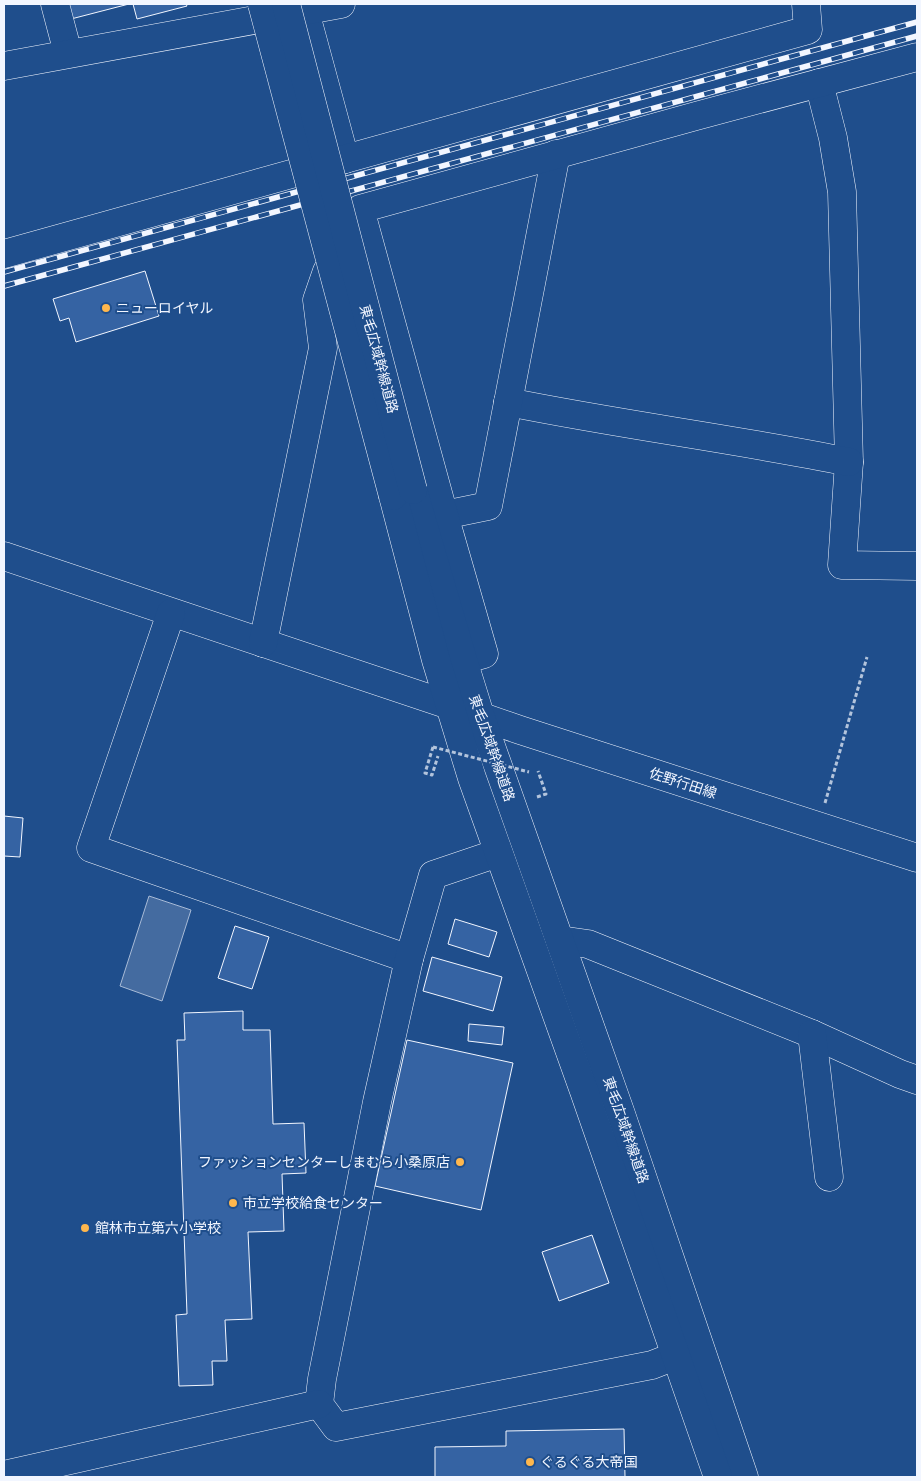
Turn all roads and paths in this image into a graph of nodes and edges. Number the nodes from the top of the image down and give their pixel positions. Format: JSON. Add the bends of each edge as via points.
{"nodes":[{"id":1,"x":55,"y":4,"type":"edge"},
{"id":2,"x":341,"y":4,"type":"edge"},
{"id":3,"x":806,"y":4,"type":"edge"},
{"id":4,"x":298,"y":6,"type":"edge"},
{"id":5,"x":249,"y":10,"type":"edge"},
{"id":6,"x":68,"y":53,"type":"junction"},
{"id":7,"x":917,"y":57,"type":"edge"},
{"id":8,"x":4,"y":66,"type":"edge"},
{"id":9,"x":819,"y":84,"type":"junction"},
{"id":10,"x":556,"y":154,"type":"junction"},
{"id":11,"x":345,"y":159,"type":"junction"},
{"id":12,"x":363,"y":221,"type":"junction"},
{"id":13,"x":4,"y":254,"type":"edge"},
{"id":14,"x":393,"y":330,"type":"junction"},
{"id":15,"x":323,"y":348,"type":"junction"},
{"id":16,"x":508,"y":402,"type":"junction"},
{"id":17,"x":849,"y":462,"type":"junction"},
{"id":18,"x":403,"y":493,"type":"junction"},
{"id":19,"x":444,"y":515,"type":"junction"},
{"id":20,"x":4,"y":556,"type":"edge"},
{"id":21,"x":917,"y":566,"type":"edge"},
{"id":22,"x":171,"y":613,"type":"junction"},
{"id":23,"x":263,"y":643,"type":"junction"},
{"id":24,"x":867,"y":657,"type":"dead end"},
{"id":25,"x":463,"y":660,"type":"junction"},
{"id":26,"x":449,"y":705,"type":"junction"},
{"id":27,"x":480,"y":715,"type":"junction"},
{"id":28,"x":443,"y":746,"type":"dead end"},
{"id":29,"x":446,"y":752,"type":"dead end"},
{"id":30,"x":439,"y":754,"type":"dead end"},
{"id":31,"x":526,"y":766,"type":"dead end"},
{"id":32,"x":538,"y":771,"type":"dead end"},
{"id":33,"x":520,"y":776,"type":"dead end"},
{"id":34,"x":532,"y":781,"type":"dead end"},
{"id":35,"x":534,"y":789,"type":"dead end"},
{"id":36,"x":823,"y":810,"type":"dead end"},
{"id":37,"x":498,"y":852,"type":"junction"},
{"id":38,"x":917,"y":858,"type":"edge"},
{"id":39,"x":560,"y":940,"type":"junction"},
{"id":40,"x":409,"y":959,"type":"junction"},
{"id":41,"x":812,"y":1034,"type":"junction"},
{"id":42,"x":917,"y":1080,"type":"edge"},
{"id":43,"x":829,"y":1177,"type":"dead end"},
{"id":44,"x":675,"y":1356,"type":"junction"},
{"id":45,"x":319,"y":1404,"type":"junction"},
{"id":46,"x":4,"y":1475,"type":"edge"},
{"id":47,"x":718,"y":1477,"type":"edge"},
{"id":48,"x":744,"y":1477,"type":"edge"}],
"edges":[{"from":1,"to":6,"type":"main road"},
{"from":2,"to":4,"type":"main road"},
{"from":3,"to":11,"type":"main road","via":[[808,30]]},
{"from":4,"to":5,"type":"main road"},
{"from":4,"to":11,"type":"main road"},
{"from":4,"to":18,"type":"main road","name":"東毛広域幹線道路","bridge":true},
{"from":5,"to":6,"type":"main road"},
{"from":5,"to":18,"type":"main road","name":"東毛広域幹線道路","bridge":true},
{"from":6,"to":8,"type":"main road"},
{"from":7,"to":9,"type":"main road"},
{"from":9,"to":10,"type":"main road"},
{"from":9,"to":17,"type":"main road","via":[[842,192]]},
{"from":10,"to":12,"type":"main road"},
{"from":10,"to":16,"type":"main road"},
{"from":11,"to":13,"type":"main road"},
{"from":12,"to":14,"type":"main road"},
{"from":12,"to":15,"type":"main road","via":[[327,271],[316,300]]},
{"from":14,"to":15,"type":"main road"},
{"from":14,"to":19,"type":"main road"},
{"from":15,"to":23,"type":"main road"},
{"from":16,"to":17,"type":"main road"},
{"from":16,"to":19,"type":"main road","via":[[488,506]]},
{"from":17,"to":21,"type":"main road","via":[[842,565]]},
{"from":18,"to":25,"type":"main road","name":"東毛広域幹線道路"},
{"from":18,"to":26,"type":"main road","name":"東毛広域幹線道路"},
{"from":19,"to":25,"type":"main road","via":[[484,654]]},
{"from":20,"to":22,"type":"main road","name":"佐野行田線"},
{"from":22,"to":23,"type":"main road","name":"佐野行田線"},
{"from":22,"to":40,"type":"main road","via":[[91,848]]},
{"from":23,"to":26,"type":"main road","name":"佐野行田線"},
{"from":24,"to":36,"type":"path"},
{"from":25,"to":27,"type":"main road","name":"東毛広域幹線道路"},
{"from":26,"to":27,"type":"main road","name":"佐野行田線"},
{"from":26,"to":37,"type":"main road","name":"東毛広域幹線道路"},
{"from":27,"to":38,"type":"main road","name":"佐野行田線"},
{"from":27,"to":39,"type":"main road","name":"東毛広域幹線道路"},
{"from":28,"to":29,"type":"path"},
{"from":30,"to":34,"type":"path","bridge":true,"via":[[432,775],[424,773],[433,747],[529,772]]},
{"from":31,"to":33,"type":"path"},
{"from":32,"to":35,"type":"path","via":[[546,794],[537,797]]},
{"from":37,"to":40,"type":"main road","via":[[433,875]]},
{"from":37,"to":44,"type":"main road","name":"東毛広域幹線道路"},
{"from":39,"to":41,"type":"main road","via":[[588,944]]},
{"from":39,"to":48,"type":"main road","name":"東毛広域幹線道路"},
{"from":40,"to":45,"type":"main road","via":[[377,1102]]},
{"from":41,"to":42,"type":"main road"},
{"from":41,"to":43,"type":"main road"},
{"from":44,"to":45,"type":"main road","via":[[652,1365],[336,1427]]},
{"from":44,"to":47,"type":"main road","name":"東毛広域幹線道路"},
{"from":45,"to":46,"type":"main road"}]}
